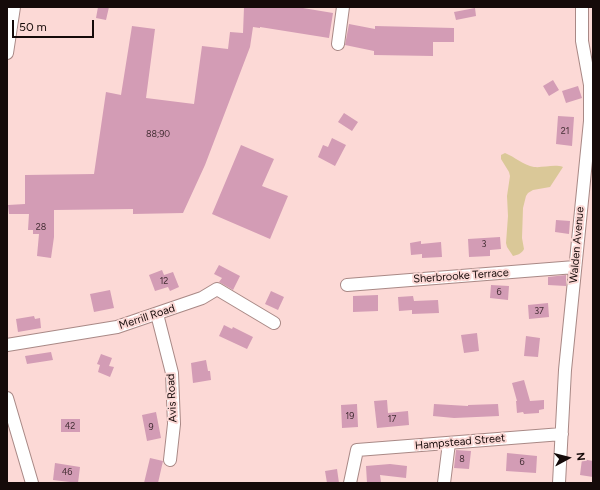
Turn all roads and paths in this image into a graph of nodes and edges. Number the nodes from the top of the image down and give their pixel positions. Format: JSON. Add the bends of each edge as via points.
{"nodes":[{"id":1,"x":14,"y":7,"type":"edge"},
{"id":2,"x":343,"y":7,"type":"edge"},
{"id":3,"x":582,"y":7,"type":"edge"},
{"id":4,"x":338,"y":44,"type":"dead end"},
{"id":5,"x":7,"y":53,"type":"edge"},
{"id":6,"x":575,"y":267,"type":"junction"},
{"id":7,"x":347,"y":285,"type":"dead end"},
{"id":8,"x":157,"y":314,"type":"junction"},
{"id":9,"x":274,"y":324,"type":"dead end"},
{"id":10,"x":7,"y":345,"type":"edge"},
{"id":11,"x":7,"y":398,"type":"edge"},
{"id":12,"x":562,"y":434,"type":"junction"},
{"id":13,"x":449,"y":443,"type":"junction"},
{"id":14,"x":170,"y":460,"type":"dead end"},
{"id":15,"x":32,"y":483,"type":"edge"},
{"id":16,"x":350,"y":483,"type":"edge"},
{"id":17,"x":444,"y":483,"type":"edge"},
{"id":18,"x":558,"y":483,"type":"edge"}],
"edges":[{"from":1,"to":5,"type":"street"},
{"from":2,"to":4,"type":"street"},
{"from":3,"to":6,"type":"street","name":"Walden Avenue","via":[[582,42],[590,85],[590,121]]},
{"from":6,"to":7,"type":"street","name":"Sherbrooke Terrace"},
{"from":6,"to":12,"type":"street","name":"Walden Avenue"},
{"from":8,"to":9,"type":"street","name":"Merrill Road","via":[[202,298],[217,289]]},
{"from":8,"to":10,"type":"street","name":"Merrill Road","via":[[117,327]]},
{"from":8,"to":14,"type":"street","name":"Avis Road","via":[[172,373],[174,424]]},
{"from":11,"to":15,"type":"street"},
{"from":12,"to":13,"type":"street","name":"Hampstead Street"},
{"from":12,"to":18,"type":"street","name":"Walden Avenue"},
{"from":13,"to":16,"type":"street","name":"Hampstead Street","via":[[357,450]]},
{"from":13,"to":17,"type":"street"}]}
